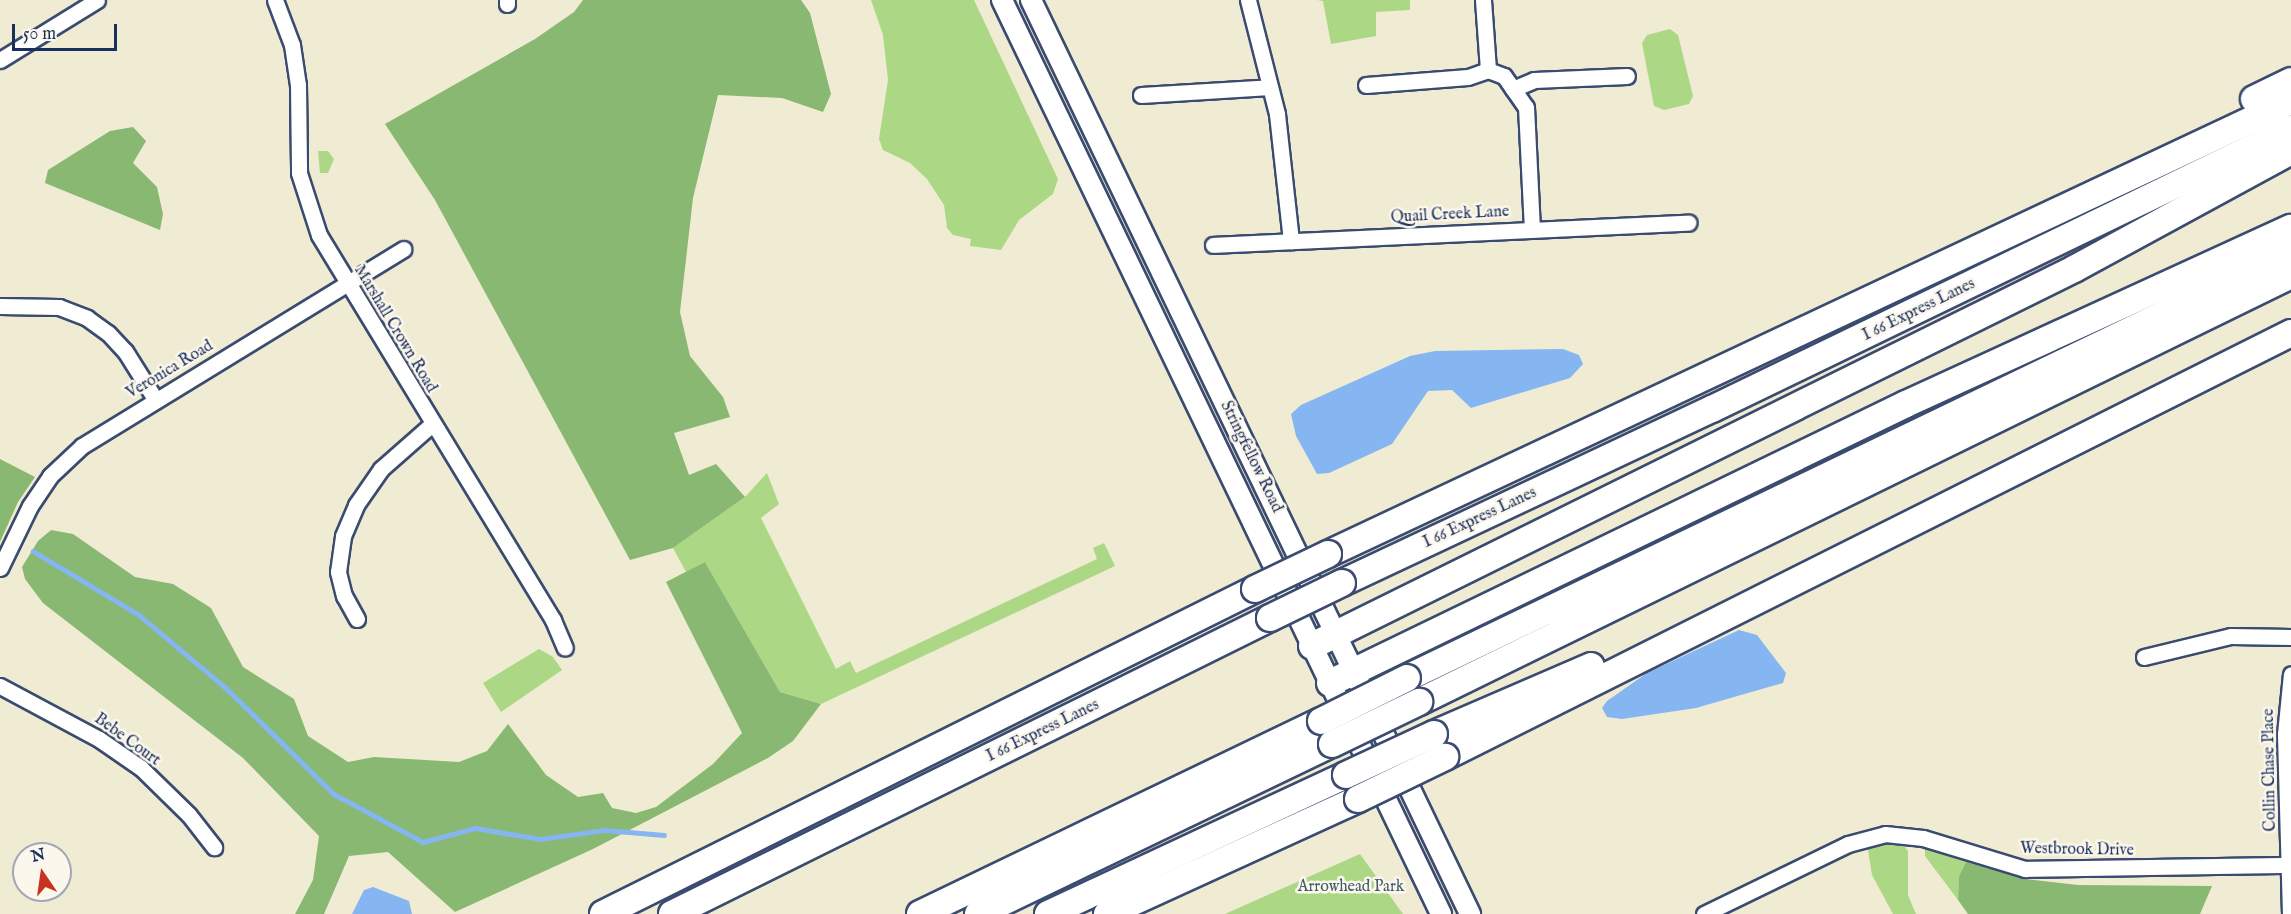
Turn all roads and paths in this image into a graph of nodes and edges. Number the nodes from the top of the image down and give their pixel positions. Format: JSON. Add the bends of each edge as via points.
{"nodes":[{"id":1,"x":97,"y":0,"type":"edge"},
{"id":2,"x":276,"y":0,"type":"edge"},
{"id":3,"x":1002,"y":0,"type":"edge"},
{"id":4,"x":1031,"y":0,"type":"edge"},
{"id":5,"x":1248,"y":0,"type":"edge"},
{"id":6,"x":1483,"y":0,"type":"edge"},
{"id":7,"x":0,"y":60,"type":"edge"},
{"id":8,"x":1488,"y":70,"type":"junction"},
{"id":9,"x":1627,"y":76,"type":"dead end"},
{"id":10,"x":2291,"y":81,"type":"edge"},
{"id":11,"x":1366,"y":85,"type":"dead end"},
{"id":12,"x":1270,"y":87,"type":"junction"},
{"id":13,"x":1514,"y":89,"type":"junction"},
{"id":14,"x":1141,"y":95,"type":"dead end"},
{"id":15,"x":2291,"y":100,"type":"edge"},
{"id":16,"x":2291,"y":129,"type":"edge"},
{"id":17,"x":2291,"y":151,"type":"edge"},
{"id":18,"x":2137,"y":175,"type":"junction"},
{"id":19,"x":1688,"y":223,"type":"dead end"},
{"id":20,"x":2291,"y":228,"type":"edge"},
{"id":21,"x":1532,"y":229,"type":"junction"},
{"id":22,"x":1291,"y":241,"type":"junction"},
{"id":23,"x":1213,"y":245,"type":"dead end"},
{"id":24,"x":404,"y":249,"type":"dead end"},
{"id":25,"x":2291,"y":253,"type":"edge"},
{"id":26,"x":2291,"y":275,"type":"edge"},
{"id":27,"x":345,"y":282,"type":"junction"},
{"id":28,"x":0,"y":306,"type":"edge"},
{"id":29,"x":2291,"y":333,"type":"edge"},
{"id":30,"x":155,"y":399,"type":"junction"},
{"id":31,"x":432,"y":424,"type":"junction"},
{"id":32,"x":0,"y":568,"type":"edge"},
{"id":33,"x":357,"y":619,"type":"dead end"},
{"id":34,"x":1337,"y":634,"type":"junction"},
{"id":35,"x":2291,"y":637,"type":"edge"},
{"id":36,"x":1312,"y":646,"type":"junction"},
{"id":37,"x":565,"y":648,"type":"dead end"},
{"id":38,"x":2144,"y":657,"type":"dead end"},
{"id":39,"x":1356,"y":672,"type":"junction"},
{"id":40,"x":2291,"y":675,"type":"edge"},
{"id":41,"x":1330,"y":683,"type":"junction"},
{"id":42,"x":0,"y":686,"type":"edge"},
{"id":43,"x":1440,"y":745,"type":"junction"},
{"id":44,"x":214,"y":848,"type":"dead end"},
{"id":45,"x":2291,"y":865,"type":"edge"},
{"id":46,"x":603,"y":914,"type":"edge"},
{"id":47,"x":672,"y":914,"type":"edge"},
{"id":48,"x":920,"y":914,"type":"edge"},
{"id":49,"x":978,"y":914,"type":"edge"},
{"id":50,"x":1048,"y":914,"type":"edge"},
{"id":51,"x":1107,"y":914,"type":"edge"},
{"id":52,"x":1441,"y":914,"type":"edge"},
{"id":53,"x":1470,"y":914,"type":"edge"},
{"id":54,"x":1704,"y":914,"type":"edge"},
{"id":55,"x":2290,"y":914,"type":"edge"}],
"edges":[{"from":1,"to":7,"type":"street"},
{"from":2,"to":27,"type":"street","name":"Marshall Crown Road","via":[[292,45],[298,85],[299,172],[319,235]]},
{"from":3,"to":36,"type":"main road","name":"Stringfellow Road"},
{"from":4,"to":34,"type":"main road","name":"Stringfellow Road"},
{"from":5,"to":12,"type":"street"},
{"from":6,"to":8,"type":"street"},
{"from":8,"to":11,"type":"street","via":[[1468,78]]},
{"from":8,"to":13,"type":"street","via":[[1504,75]]},
{"from":9,"to":13,"type":"street","via":[[1534,80]]},
{"from":10,"to":18,"type":"highway","via":[[2243,105]]},
{"from":12,"to":14,"type":"street"},
{"from":12,"to":22,"type":"street","via":[[1284,149]]},
{"from":13,"to":21,"type":"street","via":[[1526,107]]},
{"from":15,"to":18,"type":"highway"},
{"from":16,"to":47,"type":"highway","name":"I 66 Express Lanes","bridge":true,"via":[[1712,410],[1342,583]]},
{"from":17,"to":34,"type":"highway","via":[[2074,268]]},
{"from":18,"to":46,"type":"highway","bridge":true,"via":[[1255,589]]},
{"from":19,"to":21,"type":"street","name":"Quail Creek Lane"},
{"from":20,"to":39,"type":"highway","via":[[1916,399]]},
{"from":21,"to":22,"type":"street","name":"Quail Creek Lane"},
{"from":22,"to":23,"type":"street","name":"Quail Creek Lane"},
{"from":24,"to":27,"type":"street","name":"Veronica Road"},
{"from":25,"to":48,"type":"highway","bridge":true},
{"from":26,"to":49,"type":"highway","bridge":true},
{"from":27,"to":30,"type":"street","name":"Veronica Road"},
{"from":27,"to":31,"type":"street","name":"Marshall Crown Road"},
{"from":28,"to":30,"type":"street","via":[[60,307],[87,318],[125,351]]},
{"from":29,"to":43,"type":"highway","via":[[1781,586]]},
{"from":30,"to":32,"type":"street","name":"Veronica Road","via":[[82,446],[50,476],[30,506]]},
{"from":31,"to":33,"type":"street","via":[[381,469],[356,505],[343,536],[338,572],[344,596]]},
{"from":31,"to":37,"type":"street","name":"Marshall Crown Road","via":[[553,620]]},
{"from":34,"to":36,"type":"highway"},
{"from":34,"to":39,"type":"main road","name":"Stringfellow Road"},
{"from":35,"to":38,"type":"street","via":[[2231,636]]},
{"from":36,"to":41,"type":"main road","name":"Stringfellow Road"},
{"from":39,"to":41,"type":"highway"},
{"from":39,"to":53,"type":"main road","name":"Stringfellow Road"},
{"from":40,"to":45,"type":"street","name":"Collin Chase Place","via":[[2285,734]]},
{"from":41,"to":52,"type":"main road","name":"Stringfellow Road"},
{"from":42,"to":44,"type":"street","name":"Bebe Court","via":[[99,739],[141,768],[189,815]]},
{"from":43,"to":50,"type":"highway","bridge":true,"via":[[1346,775]]},
{"from":43,"to":51,"type":"highway","bridge":true,"via":[[1358,799]]},
{"from":45,"to":54,"type":"street","name":"Westbrook Drive","via":[[2025,869],[1923,838],[1885,834],[1848,844]]},
{"from":45,"to":55,"type":"street","name":"Collin Chase Place"}]}
